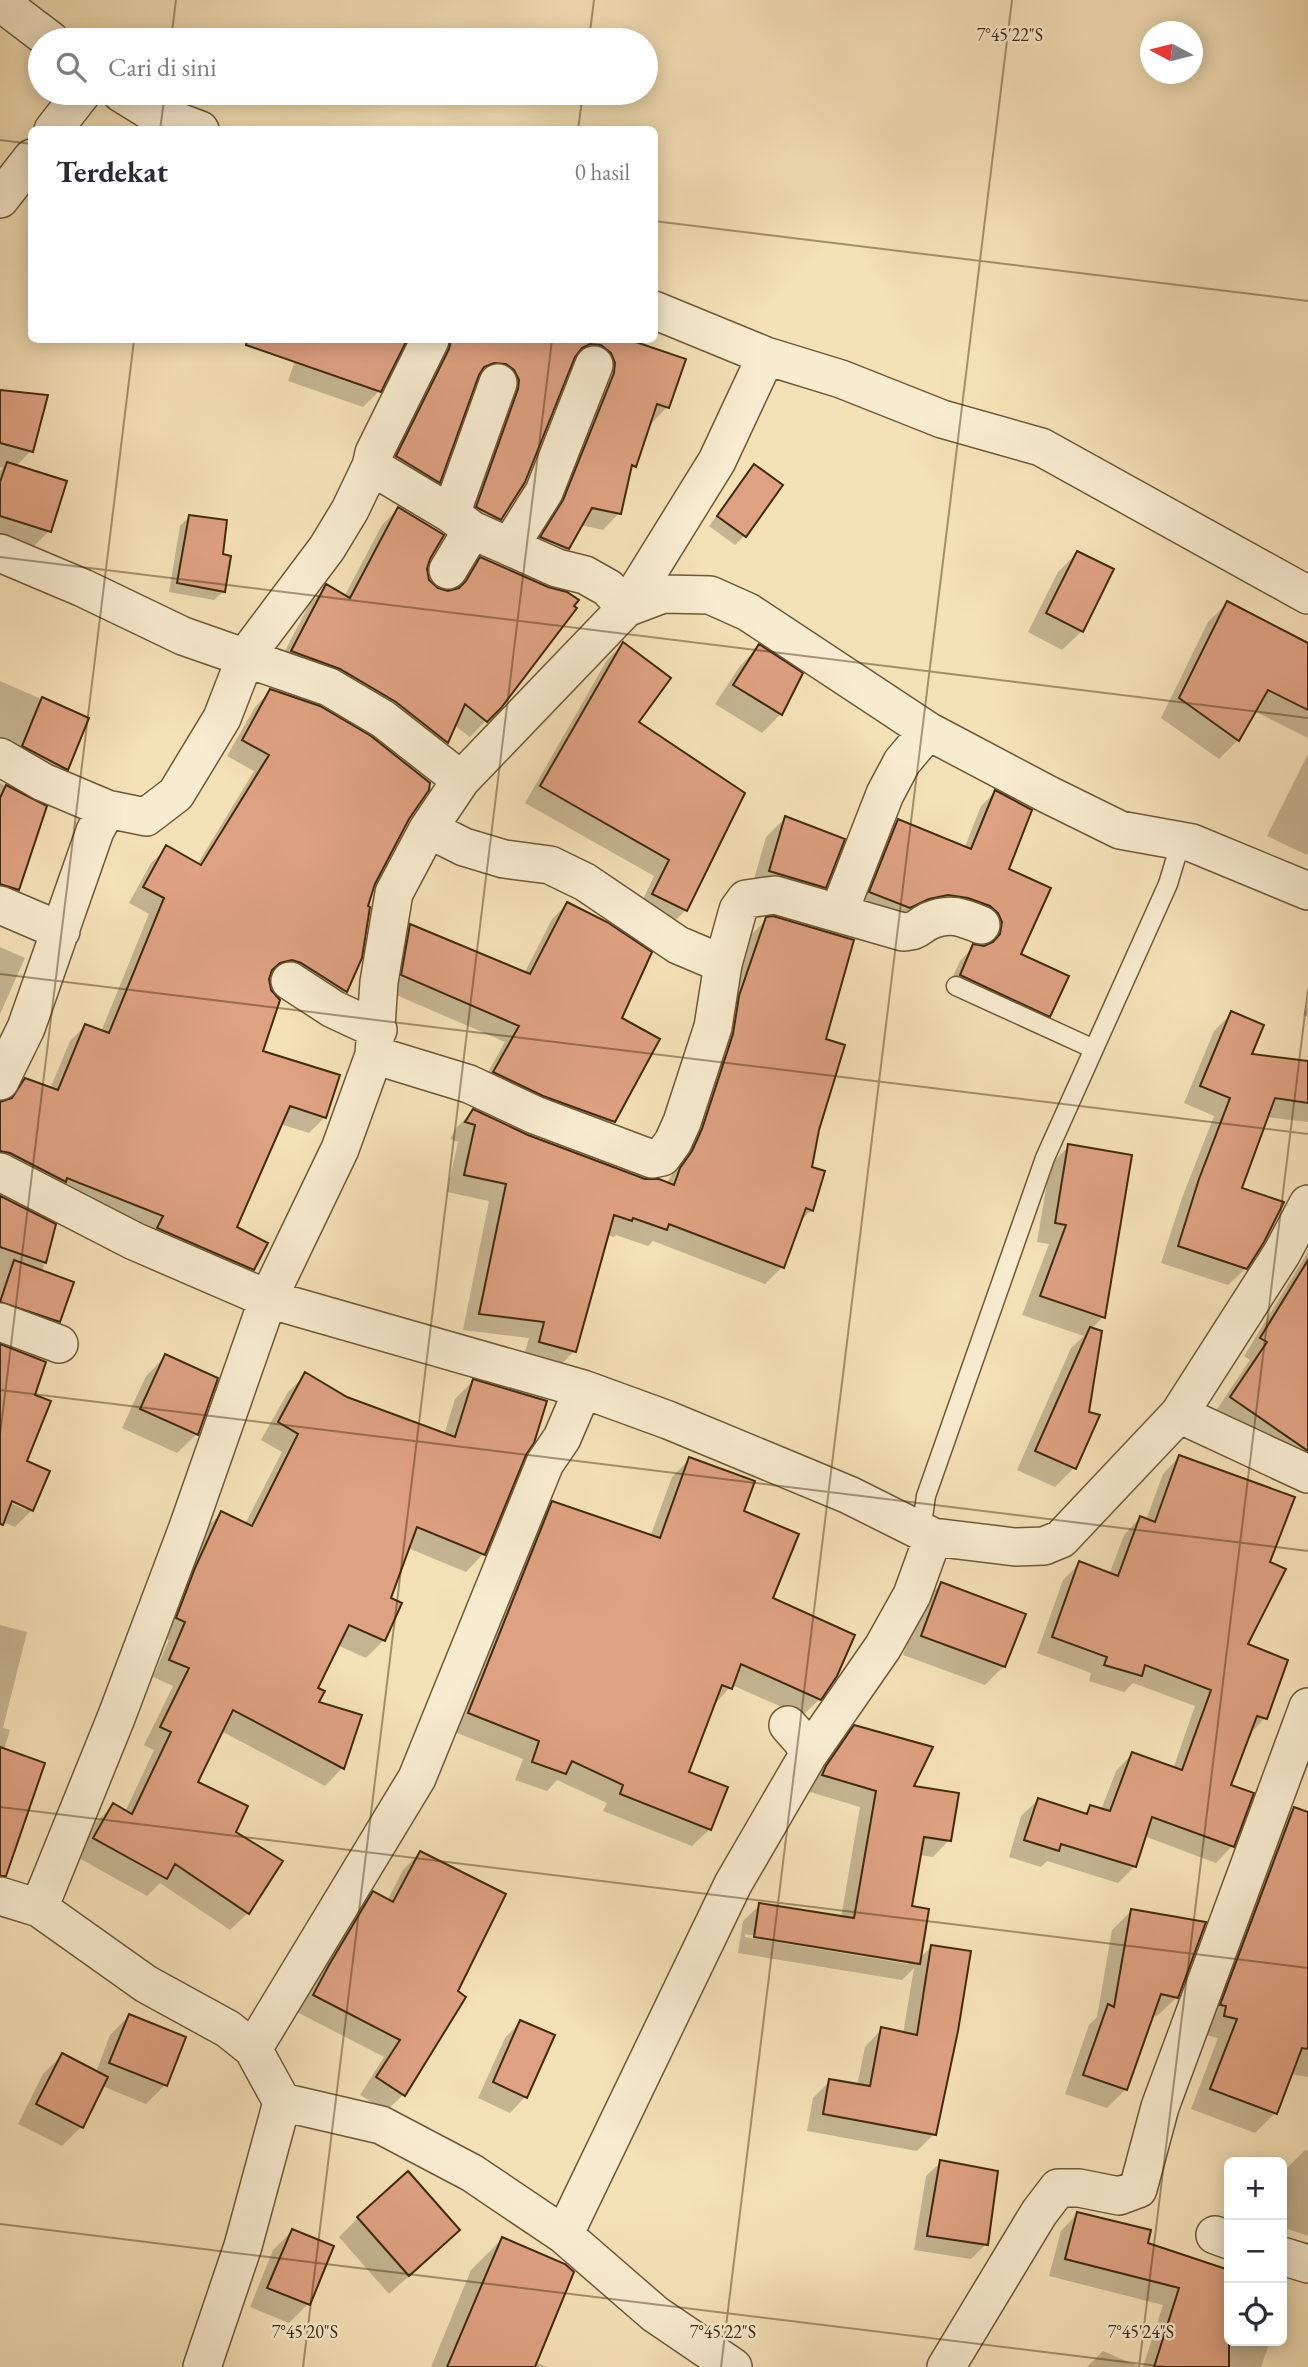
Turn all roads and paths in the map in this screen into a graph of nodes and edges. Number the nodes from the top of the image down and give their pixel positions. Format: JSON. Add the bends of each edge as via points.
{"nodes":[{"id":1,"x":0,"y":2,"type":"edge"},
{"id":2,"x":34,"y":28,"type":"edge"},
{"id":3,"x":73,"y":105,"type":"edge"},
{"id":4,"x":140,"y":105,"type":"edge"},
{"id":5,"x":56,"y":126,"type":"edge"},
{"id":6,"x":189,"y":126,"type":"edge"},
{"id":7,"x":28,"y":163,"type":"edge"},
{"id":8,"x":0,"y":199,"type":"edge"},
{"id":9,"x":658,"y":312,"type":"edge"},
{"id":10,"x":429,"y":343,"type":"edge"},
{"id":11,"x":766,"y":356,"type":"junction"},
{"id":12,"x":594,"y":365,"type":"dead end"},
{"id":13,"x":498,"y":383,"type":"dead end"},
{"id":14,"x":371,"y":466,"type":"junction"},
{"id":15,"x":462,"y":522,"type":"junction"},
{"id":16,"x":510,"y":545,"type":"junction"},
{"id":17,"x":0,"y":553,"type":"edge"},
{"id":18,"x":448,"y":570,"type":"dead end"},
{"id":19,"x":1308,"y":595,"type":"edge"},
{"id":20,"x":626,"y":608,"type":"junction"},
{"id":21,"x":246,"y":656,"type":"junction"},
{"id":22,"x":928,"y":731,"type":"junction"},
{"id":23,"x":0,"y":757,"type":"edge"},
{"id":24,"x":461,"y":779,"type":"junction"},
{"id":25,"x":107,"y":809,"type":"junction"},
{"id":26,"x":428,"y":830,"type":"junction"},
{"id":27,"x":1181,"y":841,"type":"junction"},
{"id":28,"x":1308,"y":891,"type":"edge"},
{"id":29,"x":0,"y":905,"type":"edge"},
{"id":30,"x":839,"y":912,"type":"junction"},
{"id":31,"x":981,"y":925,"type":"dead end"},
{"id":32,"x":61,"y":931,"type":"junction"},
{"id":33,"x":723,"y":964,"type":"junction"},
{"id":34,"x":289,"y":981,"type":"dead end"},
{"id":35,"x":956,"y":986,"type":"dead end"},
{"id":36,"x":376,"y":1042,"type":"junction"},
{"id":37,"x":1094,"y":1049,"type":"junction"},
{"id":38,"x":0,"y":1081,"type":"edge"},
{"id":39,"x":0,"y":1172,"type":"edge"},
{"id":40,"x":1308,"y":1204,"type":"edge"},
{"id":41,"x":268,"y":1299,"type":"junction"},
{"id":42,"x":0,"y":1322,"type":"edge"},
{"id":43,"x":59,"y":1345,"type":"dead end"},
{"id":44,"x":583,"y":1389,"type":"junction"},
{"id":45,"x":1179,"y":1414,"type":"junction"},
{"id":46,"x":1308,"y":1474,"type":"edge"},
{"id":47,"x":927,"y":1534,"type":"junction"},
{"id":48,"x":1308,"y":1707,"type":"edge"},
{"id":49,"x":788,"y":1725,"type":"dead end"},
{"id":50,"x":808,"y":1755,"type":"junction"},
{"id":51,"x":0,"y":1896,"type":"edge"},
{"id":52,"x":39,"y":1908,"type":"junction"},
{"id":53,"x":253,"y":2049,"type":"junction"},
{"id":54,"x":282,"y":2102,"type":"junction"},
{"id":55,"x":564,"y":2235,"type":"junction"},
{"id":56,"x":1287,"y":2258,"type":"edge"},
{"id":57,"x":1308,"y":2264,"type":"edge"},
{"id":58,"x":202,"y":2367,"type":"edge"},
{"id":59,"x":733,"y":2367,"type":"edge"},
{"id":60,"x":946,"y":2367,"type":"edge"}],
"edges":[{"from":1,"to":2,"type":"street"},
{"from":3,"to":5,"type":"street"},
{"from":4,"to":6,"type":"street"},
{"from":7,"to":8,"type":"street"},
{"from":9,"to":11,"type":"street"},
{"from":10,"to":14,"type":"street"},
{"from":11,"to":19,"type":"street","via":[[841,379],[942,419],[1041,447]]},
{"from":11,"to":20,"type":"street","via":[[717,461]]},
{"from":12,"to":16,"type":"street","via":[[544,492]]},
{"from":13,"to":15,"type":"street"},
{"from":14,"to":15,"type":"street"},
{"from":14,"to":21,"type":"street","via":[[327,548]]},
{"from":15,"to":16,"type":"street"},
{"from":15,"to":18,"type":"street"},
{"from":16,"to":20,"type":"street","via":[[608,588]]},
{"from":17,"to":21,"type":"street","via":[[183,636]]},
{"from":20,"to":22,"type":"street","via":[[663,594],[710,595],[748,612]]},
{"from":20,"to":24,"type":"street"},
{"from":21,"to":24,"type":"street","via":[[329,687],[383,719]]},
{"from":21,"to":25,"type":"street","via":[[222,718],[176,794],[146,817]]},
{"from":22,"to":27,"type":"street","via":[[1119,830]]},
{"from":22,"to":30,"type":"street","via":[[902,762],[885,794]]},
{"from":23,"to":25,"type":"street","via":[[43,782]]},
{"from":24,"to":26,"type":"street"},
{"from":25,"to":32,"type":"street"},
{"from":26,"to":33,"type":"street","via":[[504,859],[550,865],[585,882],[678,945]]},
{"from":26,"to":36,"type":"street","via":[[394,893],[382,956]]},
{"from":27,"to":28,"type":"street"},
{"from":27,"to":37,"type":"lane","via":[[1168,884]]},
{"from":29,"to":32,"type":"street"},
{"from":30,"to":31,"type":"street","via":[[903,932],[959,916]]},
{"from":30,"to":33,"type":"street","via":[[775,895],[746,899],[738,910]]},
{"from":32,"to":38,"type":"street","via":[[26,1028]]},
{"from":33,"to":36,"type":"street","via":[[713,1027],[682,1122],[662,1157],[637,1154],[535,1115]]},
{"from":34,"to":36,"type":"street"},
{"from":35,"to":37,"type":"lane"},
{"from":36,"to":41,"type":"street","via":[[340,1150]]},
{"from":37,"to":47,"type":"lane","via":[[1028,1203],[926,1496]]},
{"from":39,"to":41,"type":"street","via":[[134,1241]]},
{"from":40,"to":45,"type":"street"},
{"from":41,"to":44,"type":"street"},
{"from":41,"to":52,"type":"street","via":[[182,1543]]},
{"from":42,"to":43,"type":"street"},
{"from":44,"to":47,"type":"street","via":[[849,1495]]},
{"from":44,"to":53,"type":"street","via":[[562,1438],[545,1463],[416,1778]]},
{"from":45,"to":46,"type":"street"},
{"from":45,"to":47,"type":"street","via":[[1061,1539],[1044,1546],[1015,1547]]},
{"from":47,"to":50,"type":"street","via":[[912,1595],[883,1647]]},
{"from":48,"to":60,"type":"street","via":[[1160,2107],[1138,2189],[1119,2196],[1058,2188]]},
{"from":49,"to":50,"type":"street"},
{"from":50,"to":55,"type":"street","via":[[733,1884]]},
{"from":51,"to":52,"type":"street"},
{"from":52,"to":53,"type":"street","via":[[146,1984],[228,2029]]},
{"from":53,"to":54,"type":"street"},
{"from":54,"to":55,"type":"street","via":[[381,2125],[472,2173]]},
{"from":54,"to":58,"type":"street","via":[[243,2246]]},
{"from":55,"to":59,"type":"street","via":[[655,2314]]},
{"from":56,"to":57,"type":"street"}]}
